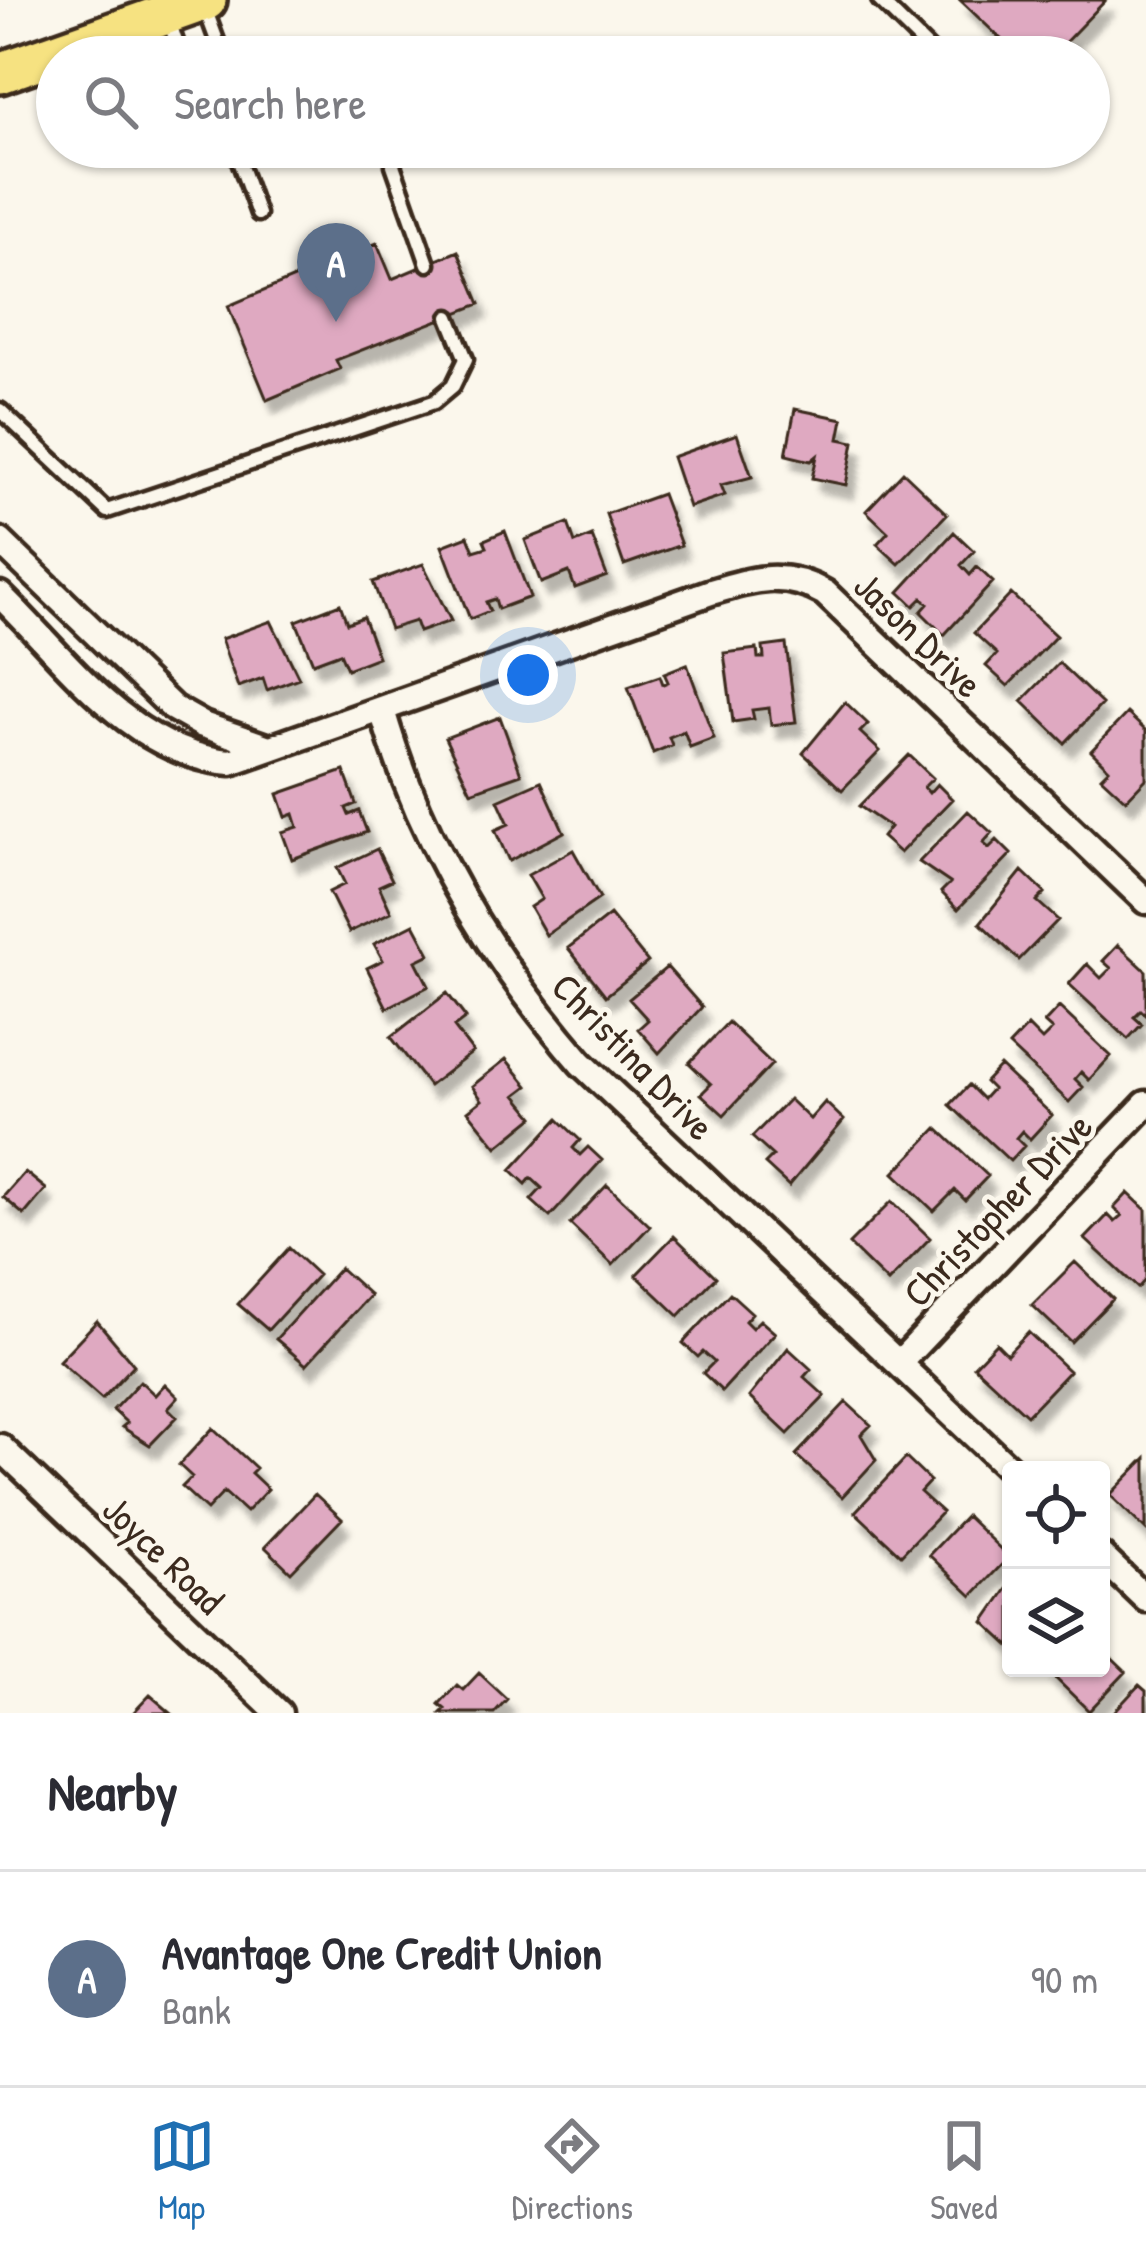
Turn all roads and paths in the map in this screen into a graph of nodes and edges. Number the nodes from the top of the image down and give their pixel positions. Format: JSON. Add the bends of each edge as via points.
{"nodes":[{"id":1,"x":879,"y":0,"type":"edge"},
{"id":2,"x":192,"y":6,"type":"edge"},
{"id":3,"x":106,"y":36,"type":"edge"},
{"id":4,"x":186,"y":36,"type":"edge"},
{"id":5,"x":210,"y":36,"type":"edge"},
{"id":6,"x":916,"y":36,"type":"edge"},
{"id":7,"x":36,"y":60,"type":"edge"},
{"id":8,"x":0,"y":73,"type":"edge"},
{"id":9,"x":242,"y":168,"type":"edge"},
{"id":10,"x":394,"y":168,"type":"edge"},
{"id":11,"x":258,"y":214,"type":"dead end"},
{"id":12,"x":428,"y":264,"type":"dead end"},
{"id":13,"x":449,"y":317,"type":"dead end"},
{"id":14,"x":0,"y":410,"type":"edge"},
{"id":15,"x":0,"y":541,"type":"edge"},
{"id":16,"x":46,"y":586,"type":"junction"},
{"id":17,"x":0,"y":595,"type":"edge"},
{"id":18,"x":20,"y":614,"type":"junction"},
{"id":19,"x":382,"y":710,"type":"junction"},
{"id":20,"x":269,"y":748,"type":"junction"},
{"id":21,"x":1146,"y":901,"type":"edge"},
{"id":22,"x":1146,"y":1104,"type":"edge"},
{"id":23,"x":899,"y":1363,"type":"junction"},
{"id":24,"x":0,"y":1447,"type":"edge"},
{"id":25,"x":1002,"y":1461,"type":"edge"},
{"id":26,"x":1110,"y":1565,"type":"edge"},
{"id":27,"x":1146,"y":1599,"type":"edge"},
{"id":28,"x":279,"y":1713,"type":"edge"}],
"edges":[{"from":1,"to":6,"type":"lane"},
{"from":2,"to":3,"type":"main road"},
{"from":2,"to":4,"type":"lane"},
{"from":2,"to":5,"type":"lane"},
{"from":7,"to":8,"type":"main road"},
{"from":9,"to":11,"type":"lane"},
{"from":10,"to":12,"type":"lane"},
{"from":13,"to":14,"type":"lane","via":[[466,358],[453,386],[434,401],[106,511]]},
{"from":15,"to":16,"type":"street"},
{"from":16,"to":18,"type":"street"},
{"from":16,"to":20,"type":"street","via":[[173,708]]},
{"from":17,"to":18,"type":"street"},
{"from":18,"to":20,"type":"street","via":[[163,744],[231,761]]},
{"from":19,"to":20,"type":"street"},
{"from":19,"to":21,"type":"street","name":"Jason Drive","via":[[711,592],[789,578],[825,593]]},
{"from":19,"to":23,"type":"street","name":"Christina Drive","via":[[453,884],[533,1008],[581,1064]]},
{"from":22,"to":23,"type":"street","name":"Christopher Drive"},
{"from":23,"to":25,"type":"street","name":"Christina Drive"},
{"from":24,"to":28,"type":"street","name":"Joyce Road"},
{"from":26,"to":27,"type":"street"}]}
